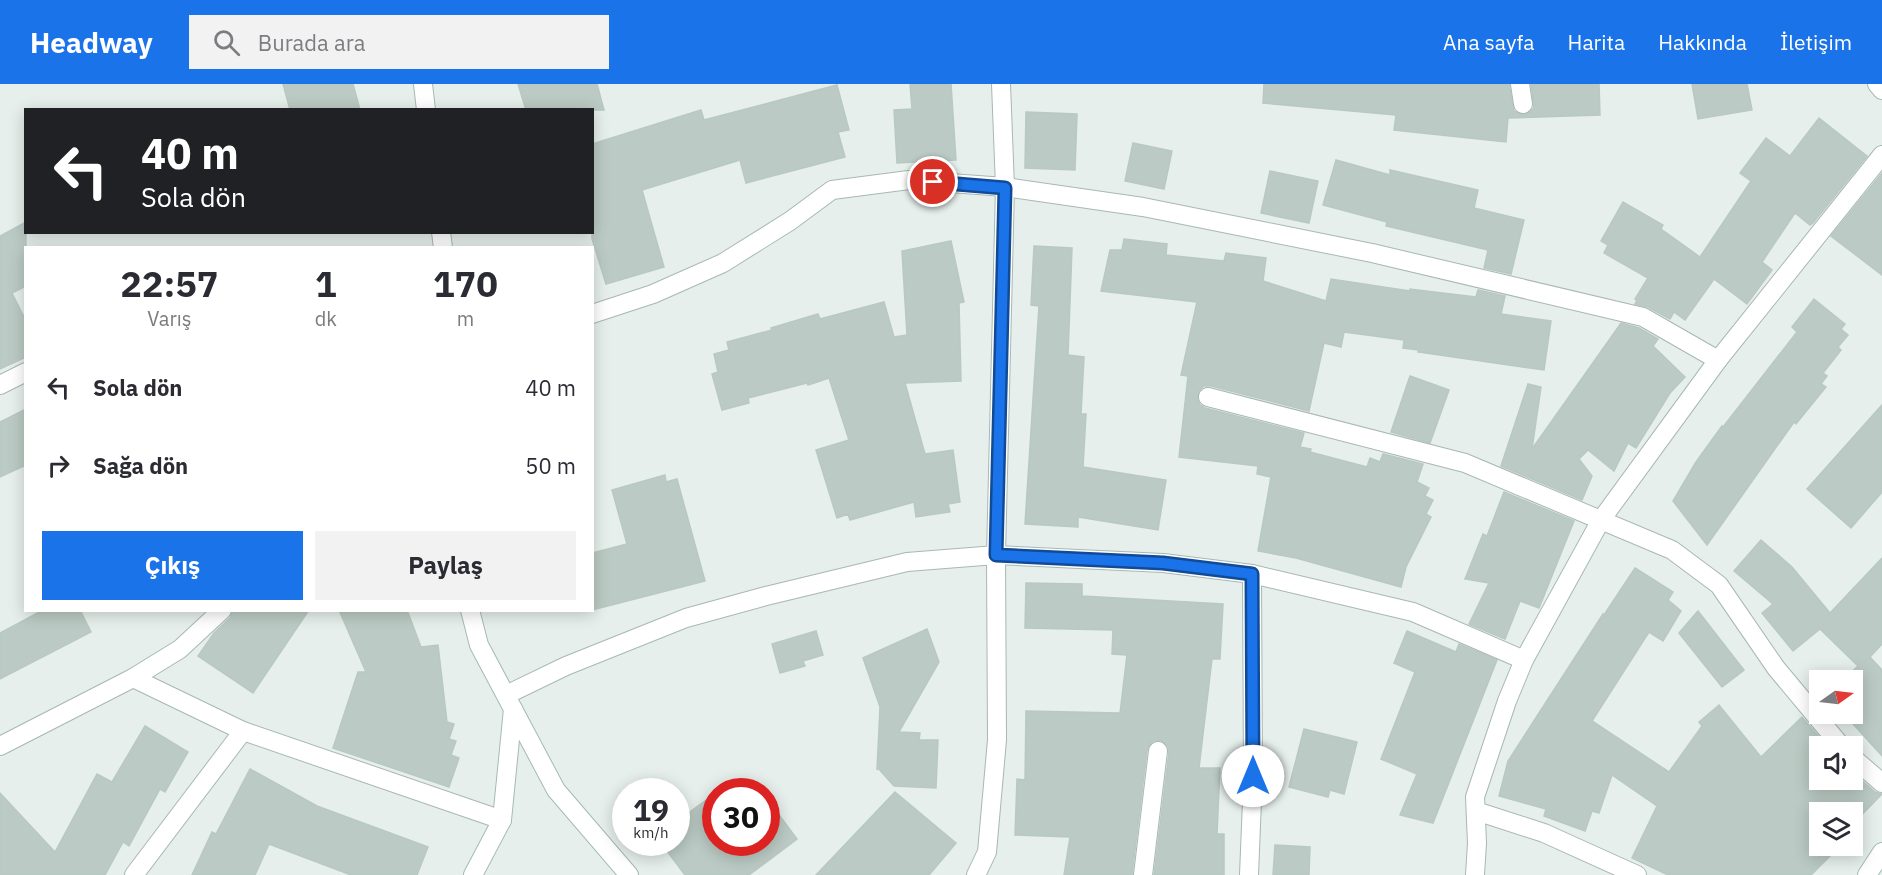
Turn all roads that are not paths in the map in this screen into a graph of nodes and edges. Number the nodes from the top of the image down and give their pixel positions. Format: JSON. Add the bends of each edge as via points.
{"nodes":[{"id":1,"x":423,"y":84,"type":"edge"},
{"id":2,"x":1001,"y":84,"type":"edge"},
{"id":3,"x":1520,"y":84,"type":"edge"},
{"id":4,"x":1877,"y":84,"type":"edge"},
{"id":5,"x":1882,"y":90,"type":"edge"},
{"id":6,"x":1523,"y":104,"type":"dead end"},
{"id":7,"x":426,"y":108,"type":"edge"},
{"id":8,"x":1882,"y":155,"type":"edge"},
{"id":9,"x":1005,"y":188,"type":"junction"},
{"id":10,"x":594,"y":313,"type":"edge"},
{"id":11,"x":1718,"y":360,"type":"junction"},
{"id":12,"x":24,"y":373,"type":"edge"},
{"id":13,"x":0,"y":385,"type":"edge"},
{"id":14,"x":1208,"y":397,"type":"dead end"},
{"id":15,"x":1601,"y":520,"type":"junction"},
{"id":16,"x":996,"y":555,"type":"junction"},
{"id":17,"x":1252,"y":574,"type":"junction"},
{"id":18,"x":220,"y":612,"type":"edge"},
{"id":19,"x":471,"y":612,"type":"edge"},
{"id":20,"x":1524,"y":660,"type":"junction"},
{"id":21,"x":133,"y":678,"type":"junction"},
{"id":22,"x":509,"y":702,"type":"junction"},
{"id":23,"x":243,"y":731,"type":"junction"},
{"id":24,"x":1833,"y":736,"type":"edge"},
{"id":25,"x":0,"y":746,"type":"edge"},
{"id":26,"x":1158,"y":752,"type":"dead end"},
{"id":27,"x":1863,"y":767,"type":"edge"},
{"id":28,"x":1882,"y":783,"type":"edge"},
{"id":29,"x":1476,"y":811,"type":"junction"},
{"id":30,"x":502,"y":820,"type":"junction"},
{"id":31,"x":1882,"y":852,"type":"edge"},
{"id":32,"x":134,"y":875,"type":"edge"},
{"id":33,"x":473,"y":875,"type":"edge"},
{"id":34,"x":629,"y":875,"type":"edge"},
{"id":35,"x":976,"y":875,"type":"edge"},
{"id":36,"x":1143,"y":875,"type":"edge"},
{"id":37,"x":1249,"y":875,"type":"edge"},
{"id":38,"x":1474,"y":875,"type":"edge"},
{"id":39,"x":1637,"y":875,"type":"edge"},
{"id":40,"x":1867,"y":875,"type":"edge"}],
"edges":[{"from":1,"to":7,"type":"street"},
{"from":2,"to":9,"type":"street"},
{"from":3,"to":6,"type":"street"},
{"from":4,"to":5,"type":"street"},
{"from":8,"to":11,"type":"street"},
{"from":9,"to":10,"type":"street","via":[[909,180],[832,190],[723,263],[653,294]]},
{"from":9,"to":11,"type":"street","via":[[1155,209],[1643,317]]},
{"from":9,"to":16,"type":"street"},
{"from":11,"to":15,"type":"street"},
{"from":12,"to":13,"type":"street"},
{"from":14,"to":15,"type":"street","via":[[1466,463]]},
{"from":15,"to":20,"type":"street"},
{"from":15,"to":24,"type":"street","via":[[1672,550],[1719,585],[1776,668]]},
{"from":16,"to":17,"type":"street","via":[[1163,563]]},
{"from":16,"to":22,"type":"street","via":[[907,562],[686,618],[566,666]]},
{"from":16,"to":35,"type":"street","via":[[998,740],[987,852]]},
{"from":17,"to":20,"type":"street","via":[[1413,612]]},
{"from":17,"to":37,"type":"street","via":[[1253,776]]},
{"from":18,"to":21,"type":"street","via":[[180,649]]},
{"from":19,"to":22,"type":"street","via":[[479,645]]},
{"from":20,"to":29,"type":"street","via":[[1475,796]]},
{"from":21,"to":23,"type":"street"},
{"from":21,"to":25,"type":"street"},
{"from":22,"to":30,"type":"street"},
{"from":22,"to":34,"type":"street","via":[[556,790]]},
{"from":23,"to":30,"type":"street"},
{"from":23,"to":32,"type":"street"},
{"from":26,"to":36,"type":"street"},
{"from":27,"to":28,"type":"street"},
{"from":29,"to":38,"type":"street"},
{"from":29,"to":39,"type":"street","via":[[1544,833]]},
{"from":30,"to":33,"type":"street"},
{"from":31,"to":40,"type":"street"}]}
